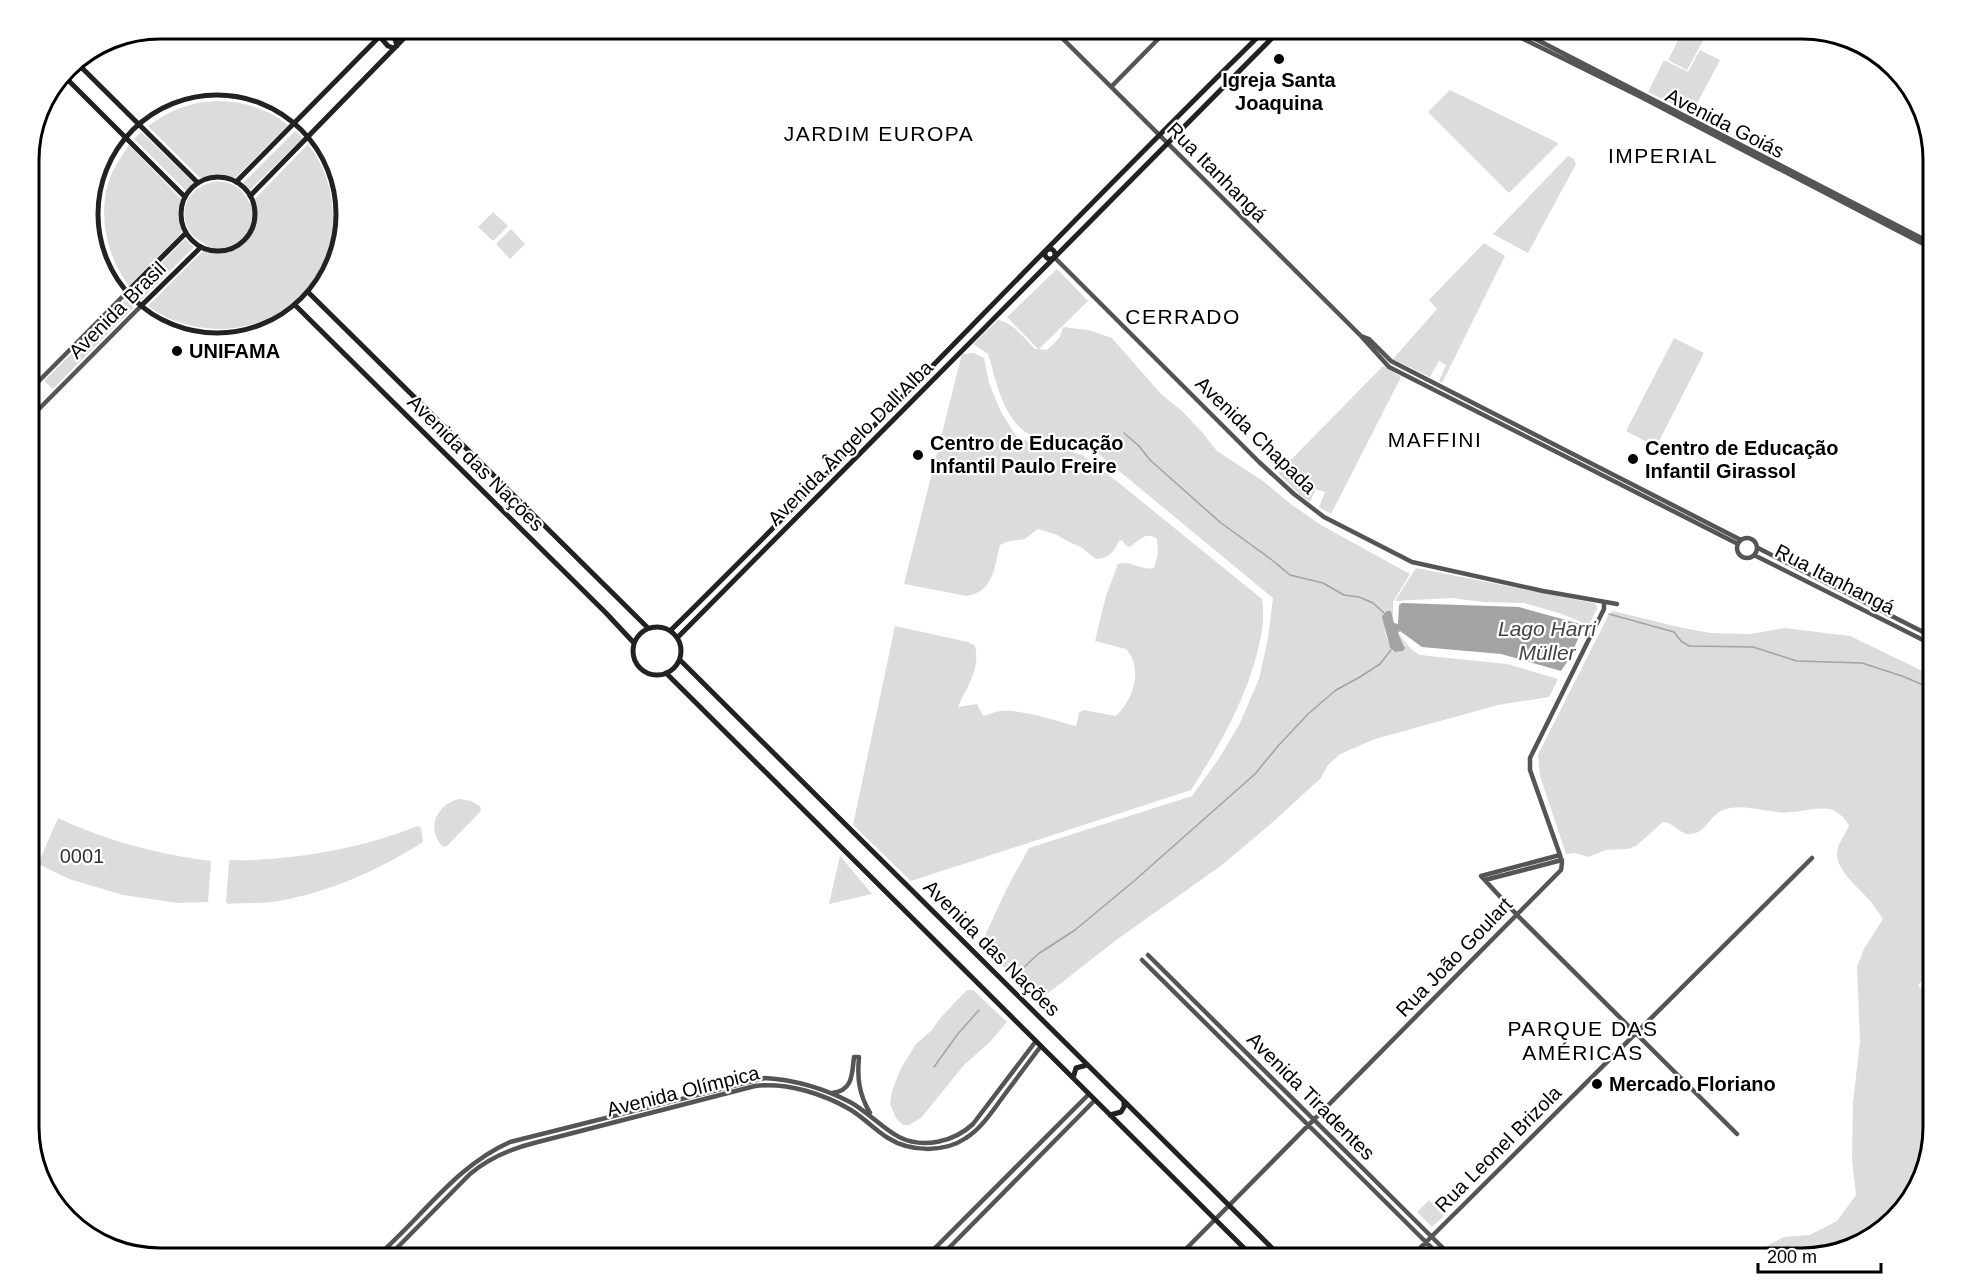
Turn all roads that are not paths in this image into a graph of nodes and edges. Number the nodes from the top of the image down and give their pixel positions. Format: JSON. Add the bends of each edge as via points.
{"nodes":[{"id":1,"x":378,"y":39,"type":"edge"},
{"id":2,"x":382,"y":39,"type":"edge"},
{"id":3,"x":395,"y":39,"type":"edge"},
{"id":4,"x":404,"y":39,"type":"edge"},
{"id":5,"x":1063,"y":39,"type":"edge"},
{"id":6,"x":1158,"y":39,"type":"edge"},
{"id":7,"x":1256,"y":39,"type":"edge"},
{"id":8,"x":1270,"y":39,"type":"edge"},
{"id":9,"x":1523,"y":39,"type":"edge"},
{"id":10,"x":1535,"y":39,"type":"edge"},
{"id":11,"x":396,"y":47,"type":"junction"},
{"id":12,"x":82,"y":68,"type":"edge"},
{"id":13,"x":69,"y":81,"type":"edge"},
{"id":14,"x":1111,"y":87,"type":"junction"},
{"id":15,"x":295,"y":122,"type":"junction"},
{"id":16,"x":138,"y":124,"type":"junction"},
{"id":17,"x":309,"y":135,"type":"junction"},
{"id":18,"x":1159,"y":136,"type":"junction"},
{"id":19,"x":125,"y":137,"type":"junction"},
{"id":20,"x":1167,"y":144,"type":"junction"},
{"id":21,"x":236,"y":182,"type":"junction"},
{"id":22,"x":198,"y":183,"type":"junction"},
{"id":23,"x":185,"y":196,"type":"junction"},
{"id":24,"x":250,"y":196,"type":"junction"},
{"id":25,"x":186,"y":234,"type":"junction"},
{"id":26,"x":1923,"y":238,"type":"edge"},
{"id":27,"x":1923,"y":243,"type":"edge"},
{"id":28,"x":201,"y":247,"type":"junction"},
{"id":29,"x":1047,"y":250,"type":"junction"},
{"id":30,"x":1054,"y":257,"type":"junction"},
{"id":31,"x":127,"y":292,"type":"junction"},
{"id":32,"x":308,"y":292,"type":"junction"},
{"id":33,"x":295,"y":305,"type":"junction"},
{"id":34,"x":141,"y":306,"type":"junction"},
{"id":35,"x":39,"y":382,"type":"edge"},
{"id":36,"x":39,"y":409,"type":"edge"},
{"id":37,"x":1739,"y":542,"type":"junction"},
{"id":38,"x":1758,"y":548,"type":"junction"},
{"id":39,"x":1754,"y":555,"type":"junction"},
{"id":40,"x":1597,"y":601,"type":"junction"},
{"id":41,"x":1604,"y":602,"type":"junction"},
{"id":42,"x":1604,"y":609,"type":"junction"},
{"id":43,"x":1598,"y":619,"type":"junction"},
{"id":44,"x":648,"y":628,"type":"junction"},
{"id":45,"x":671,"y":630,"type":"junction"},
{"id":46,"x":1923,"y":631,"type":"edge"},
{"id":47,"x":678,"y":637,"type":"junction"},
{"id":48,"x":1923,"y":640,"type":"edge"},
{"id":49,"x":634,"y":643,"type":"junction"},
{"id":50,"x":680,"y":660,"type":"junction"},
{"id":51,"x":666,"y":673,"type":"junction"},
{"id":52,"x":1561,"y":858,"type":"junction"},
{"id":53,"x":1812,"y":858,"type":"dead end"},
{"id":54,"x":1517,"y":915,"type":"junction"},
{"id":55,"x":1148,"y":955,"type":"dead end"},
{"id":56,"x":1142,"y":960,"type":"dead end"},
{"id":57,"x":1635,"y":1033,"type":"junction"},
{"id":58,"x":1038,"y":1044,"type":"junction"},
{"id":59,"x":1087,"y":1065,"type":"junction"},
{"id":60,"x":1073,"y":1078,"type":"junction"},
{"id":61,"x":831,"y":1093,"type":"junction"},
{"id":62,"x":1089,"y":1094,"type":"junction"},
{"id":63,"x":1095,"y":1100,"type":"junction"},
{"id":64,"x":1124,"y":1101,"type":"junction"},
{"id":65,"x":871,"y":1115,"type":"junction"},
{"id":66,"x":1110,"y":1115,"type":"junction"},
{"id":67,"x":1314,"y":1121,"type":"junction"},
{"id":68,"x":1309,"y":1126,"type":"junction"},
{"id":69,"x":1737,"y":1134,"type":"dead end"},
{"id":70,"x":1229,"y":1205,"type":"junction"},
{"id":71,"x":1215,"y":1219,"type":"junction"},
{"id":72,"x":1431,"y":1237,"type":"junction"},
{"id":73,"x":1426,"y":1242,"type":"junction"},
{"id":74,"x":385,"y":1248,"type":"edge"},
{"id":75,"x":397,"y":1248,"type":"edge"},
{"id":76,"x":935,"y":1248,"type":"edge"},
{"id":77,"x":949,"y":1248,"type":"edge"},
{"id":78,"x":1187,"y":1248,"type":"edge"},
{"id":79,"x":1244,"y":1248,"type":"edge"},
{"id":80,"x":1272,"y":1248,"type":"edge"},
{"id":81,"x":1420,"y":1248,"type":"edge"},
{"id":82,"x":1432,"y":1248,"type":"edge"},
{"id":83,"x":1443,"y":1248,"type":"edge"}],
"edges":[{"from":1,"to":15,"type":"main road"},
{"from":2,"to":11,"type":"main road","via":[[388,46]]},
{"from":3,"to":11,"type":"main road"},
{"from":4,"to":11,"type":"main road"},
{"from":5,"to":14,"type":"street","name":"Rua Itanhangá"},
{"from":6,"to":14,"type":"street"},
{"from":7,"to":18,"type":"main road"},
{"from":8,"to":20,"type":"main road"},
{"from":9,"to":27,"type":"street","name":"Avenida Goiás"},
{"from":10,"to":26,"type":"street","name":"Avenida Goiás"},
{"from":11,"to":17,"type":"main road"},
{"from":12,"to":16,"type":"main road"},
{"from":13,"to":19,"type":"main road"},
{"from":14,"to":18,"type":"street","name":"Rua Itanhangá"},
{"from":15,"to":16,"type":"main road","via":[[249,99],[208,96],[167,105]]},
{"from":15,"to":17,"type":"main road"},
{"from":15,"to":21,"type":"main road"},
{"from":16,"to":19,"type":"main road"},
{"from":16,"to":22,"type":"main road"},
{"from":17,"to":24,"type":"main road"},
{"from":17,"to":32,"type":"main road","via":[[333,182],[337,214],[330,253]]},
{"from":18,"to":20,"type":"street","name":"Rua Itanhangá"},
{"from":18,"to":29,"type":"main road","name":"Avenida Ângelo Dall'Alba"},
{"from":19,"to":23,"type":"main road"},
{"from":19,"to":31,"type":"main road","via":[[107,165],[97,215],[106,259]]},
{"from":20,"to":30,"type":"main road","name":"Avenida Ângelo Dall'Alba"},
{"from":20,"to":37,"type":"street","name":"Rua Itanhangá","via":[[1391,361]]},
{"from":21,"to":22,"type":"main road","via":[[219,177]]},
{"from":21,"to":24,"type":"main road"},
{"from":22,"to":23,"type":"main road"},
{"from":23,"to":25,"type":"main road","via":[[181,222]]},
{"from":24,"to":28,"type":"main road","via":[[255,216],[244,241],[224,251]]},
{"from":25,"to":28,"type":"main road"},
{"from":25,"to":31,"type":"main road","name":"Avenida Brasil"},
{"from":28,"to":34,"type":"main road","name":"Avenida Brasil"},
{"from":29,"to":30,"type":"main road","via":[[1047,257]]},
{"from":29,"to":45,"type":"main road","name":"Avenida Ângelo Dall'Alba"},
{"from":30,"to":40,"type":"street","name":"Avenida Chapada","via":[[1256,458],[1324,516],[1412,562]]},
{"from":30,"to":47,"type":"main road","name":"Avenida Ângelo Dall'Alba"},
{"from":31,"to":34,"type":"main road"},
{"from":31,"to":35,"type":"street","name":"Avenida Brasil"},
{"from":32,"to":33,"type":"main road"},
{"from":32,"to":44,"type":"main road","name":"Avenida das Nações"},
{"from":33,"to":34,"type":"main road","via":[[255,328],[218,333],[183,328]]},
{"from":33,"to":49,"type":"main road","name":"Avenida das Nações"},
{"from":34,"to":36,"type":"street","name":"Avenida Brasil"},
{"from":37,"to":38,"type":"street","via":[[1751,538]]},
{"from":37,"to":39,"type":"street","via":[[1741,556]]},
{"from":38,"to":39,"type":"street"},
{"from":38,"to":46,"type":"street","name":"Rua Itanhangá"},
{"from":39,"to":48,"type":"street","name":"Rua Itanhangá"},
{"from":40,"to":41,"type":"street","name":"Avenida Chapada"},
{"from":40,"to":43,"type":"street"},
{"from":41,"to":42,"type":"street"},
{"from":41,"to":42,"type":"street","name":"Avenida Chapada","via":[[1617,604]]},
{"from":42,"to":43,"type":"street"},
{"from":43,"to":52,"type":"street","via":[[1530,758],[1530,770]]},
{"from":44,"to":45,"type":"main road","via":[[660,626]]},
{"from":44,"to":49,"type":"main road"},
{"from":45,"to":47,"type":"main road"},
{"from":47,"to":50,"type":"main road","via":[[682,648]]},
{"from":49,"to":51,"type":"main road","via":[[634,658],[643,670],[658,675]]},
{"from":50,"to":51,"type":"main road"},
{"from":50,"to":59,"type":"main road","name":"Avenida das Nações"},
{"from":51,"to":58,"type":"main road","name":"Avenida das Nações"},
{"from":52,"to":54,"type":"street","name":"Rua João Goulart","via":[[1561,870]]},
{"from":52,"to":54,"type":"street","via":[[1483,878]]},
{"from":53,"to":57,"type":"street","name":"Rua Leonel Brizola"},
{"from":54,"to":57,"type":"street"},
{"from":54,"to":67,"type":"street","name":"Rua João Goulart"},
{"from":55,"to":67,"type":"street","name":"Avenida Tiradentes"},
{"from":56,"to":68,"type":"street","name":"Avenida Tiradentes"},
{"from":57,"to":69,"type":"street"},
{"from":57,"to":72,"type":"street","name":"Rua Leonel Brizola"},
{"from":58,"to":60,"type":"main road","name":"Avenida das Nações"},
{"from":58,"to":65,"type":"street","name":"Avenida Olímpica","via":[[980,1117],[961,1134],[937,1142],[910,1141],[898,1137]]},
{"from":58,"to":75,"type":"street","name":"Avenida Olímpica","via":[[979,1127],[954,1144],[934,1148],[906,1146],[828,1099],[788,1087],[755,1086],[500,1154],[470,1174]]},
{"from":59,"to":60,"type":"main road","via":[[1076,1068]]},
{"from":59,"to":64,"type":"main road","name":"Avenida das Nações"},
{"from":60,"to":62,"type":"main road","name":"Avenida das Nações"},
{"from":61,"to":65,"type":"street","name":"Avenida Olímpica"},
{"from":61,"to":65,"type":"street","name":"Avenida Olímpica","via":[[844,1089],[851,1081],[856,1057],[859,1089]]},
{"from":61,"to":74,"type":"street","name":"Avenida Olímpica","via":[[793,1081],[757,1079],[510,1142],[471,1165]]},
{"from":62,"to":63,"type":"main road","name":"Avenida das Nações"},
{"from":62,"to":76,"type":"street"},
{"from":63,"to":66,"type":"main road","name":"Avenida das Nações"},
{"from":63,"to":77,"type":"street"},
{"from":64,"to":66,"type":"main road","via":[[1123,1110]]},
{"from":64,"to":70,"type":"main road","name":"Avenida das Nações"},
{"from":66,"to":71,"type":"main road","name":"Avenida das Nações"},
{"from":67,"to":68,"type":"street","name":"Rua João Goulart"},
{"from":67,"to":72,"type":"street","name":"Avenida Tiradentes"},
{"from":68,"to":70,"type":"street","name":"Rua João Goulart"},
{"from":68,"to":73,"type":"street","name":"Avenida Tiradentes"},
{"from":70,"to":71,"type":"street","name":"Rua João Goulart"},
{"from":70,"to":80,"type":"main road","name":"Avenida das Nações"},
{"from":71,"to":78,"type":"street","name":"Rua João Goulart"},
{"from":71,"to":79,"type":"main road","name":"Avenida das Nações"},
{"from":72,"to":73,"type":"street","name":"Rua Leonel Brizola"},
{"from":72,"to":83,"type":"street","name":"Avenida Tiradentes"},
{"from":73,"to":81,"type":"street","name":"Rua Leonel Brizola"},
{"from":73,"to":82,"type":"street","name":"Avenida Tiradentes"}]}
